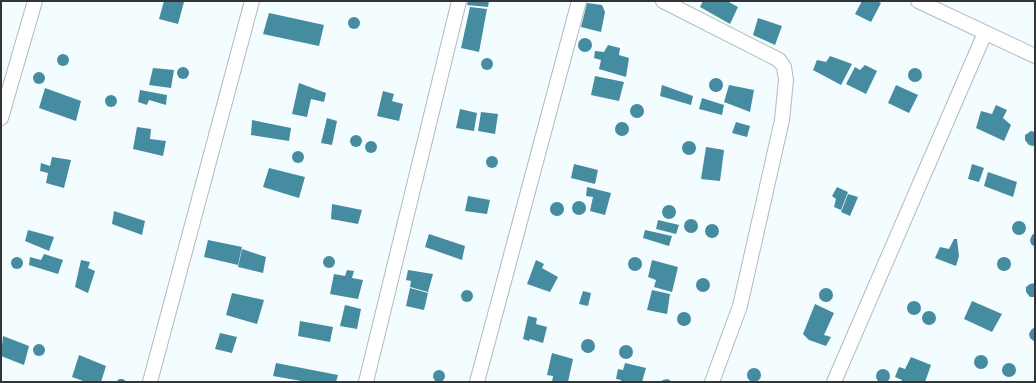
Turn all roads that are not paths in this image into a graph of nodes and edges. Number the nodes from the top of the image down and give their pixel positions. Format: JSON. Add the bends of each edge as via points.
{"nodes":[{"id":1,"x":35,"y":1,"type":"edge"},
{"id":2,"x":252,"y":1,"type":"edge"},
{"id":3,"x":459,"y":1,"type":"edge"},
{"id":4,"x":579,"y":1,"type":"edge"},
{"id":5,"x":663,"y":1,"type":"edge"},
{"id":6,"x":918,"y":1,"type":"edge"},
{"id":7,"x":985,"y":34,"type":"junction"},
{"id":8,"x":1035,"y":56,"type":"edge"},
{"id":9,"x":1,"y":118,"type":"edge"},
{"id":10,"x":150,"y":382,"type":"edge"},
{"id":11,"x":366,"y":382,"type":"edge"},
{"id":12,"x":477,"y":382,"type":"edge"},
{"id":13,"x":712,"y":382,"type":"edge"},
{"id":14,"x":834,"y":382,"type":"edge"}],
"edges":[{"from":1,"to":9,"type":"street"},
{"from":2,"to":10,"type":"street"},
{"from":3,"to":11,"type":"street"},
{"from":4,"to":12,"type":"street"},
{"from":5,"to":13,"type":"street","via":[[779,60],[784,67],[786,80],[782,120],[740,306]]},
{"from":6,"to":7,"type":"street"},
{"from":7,"to":8,"type":"street"},
{"from":7,"to":14,"type":"street"}]}
